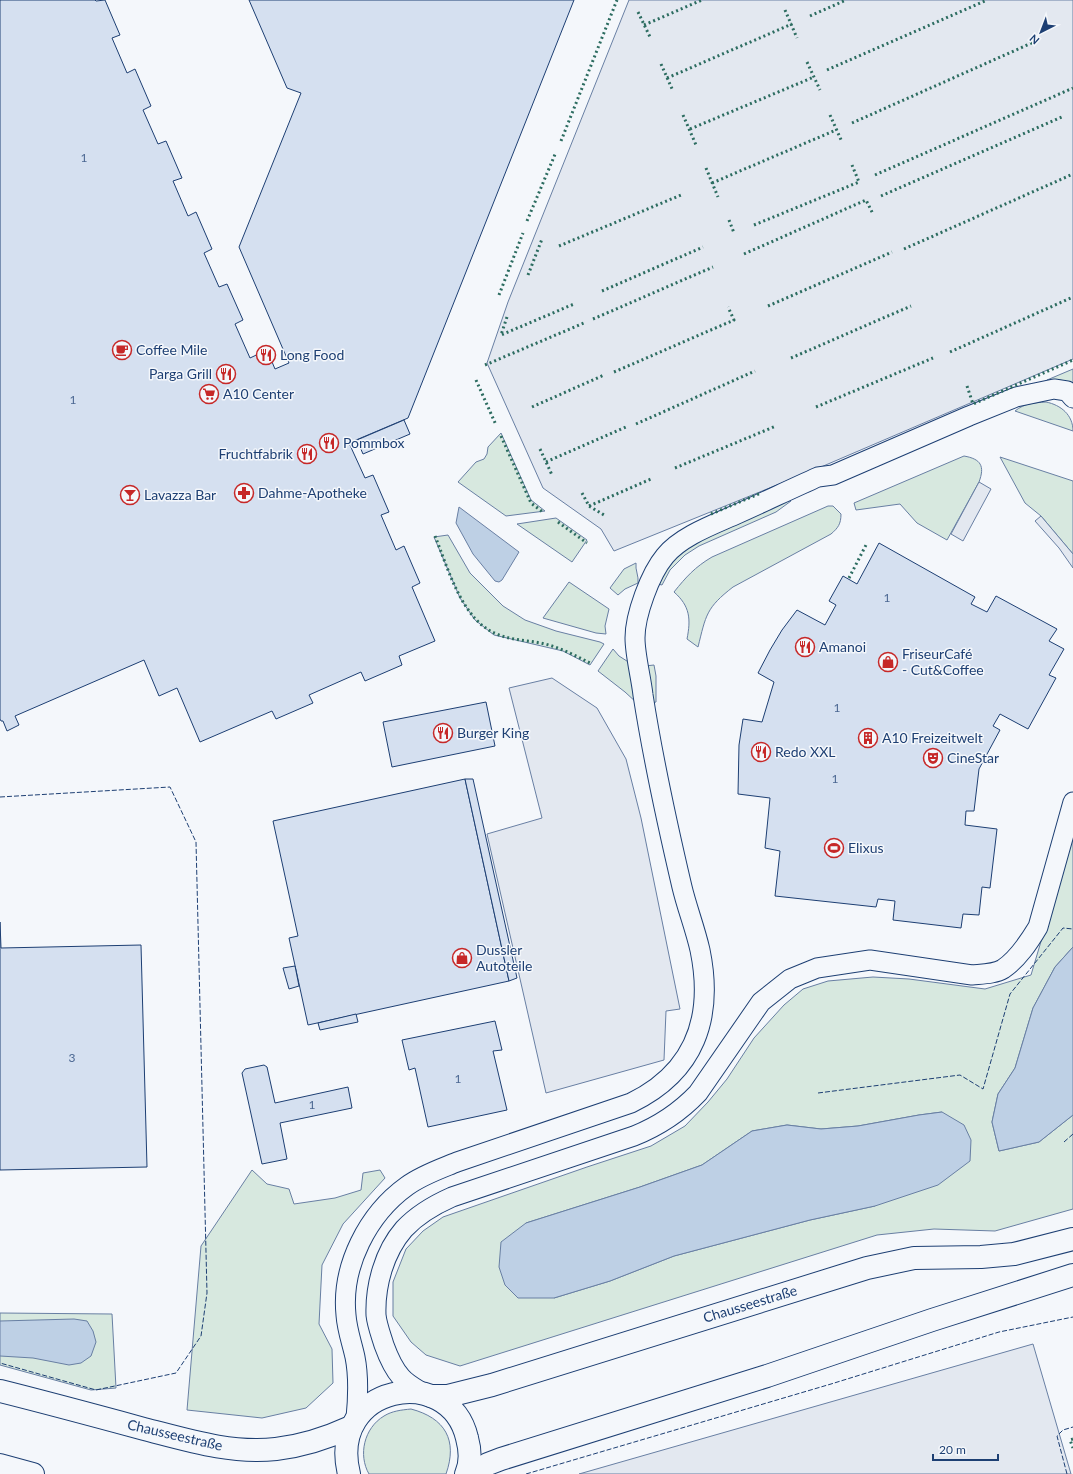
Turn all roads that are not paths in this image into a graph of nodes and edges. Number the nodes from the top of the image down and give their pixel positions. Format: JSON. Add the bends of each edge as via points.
{"nodes":[{"id":1,"x":1073,"y":398,"type":"edge"},
{"id":2,"x":1073,"y":802,"type":"edge"},
{"id":3,"x":1073,"y":1239,"type":"edge"},
{"id":4,"x":1073,"y":1275,"type":"edge"},
{"id":5,"x":0,"y":1391,"type":"edge"},
{"id":6,"x":427,"y":1395,"type":"junction"},
{"id":7,"x":354,"y":1423,"type":"junction"},
{"id":8,"x":0,"y":1465,"type":"edge"},
{"id":9,"x":33,"y":1474,"type":"edge"},
{"id":10,"x":349,"y":1474,"type":"edge"},
{"id":11,"x":466,"y":1474,"type":"edge"},
{"id":12,"x":472,"y":1474,"type":"edge"}],
"edges":[{"from":1,"to":7,"type":"street","via":[[1067,391],[1054,389],[1016,397],[833,475],[818,477],[701,530],[665,555],[651,579],[635,638],[654,760],[682,889],[700,950],[704,984],[700,1026],[688,1055],[666,1081],[647,1096],[429,1173],[408,1185],[378,1213],[365,1231],[354,1254],[346,1291],[346,1315],[358,1375]]},
{"from":2,"to":6,"type":"street","via":[[1038,927],[1027,944],[1003,969],[989,974],[972,975],[870,960],[817,968],[790,979],[761,1002],[698,1093],[667,1120],[634,1136],[452,1197],[435,1204],[419,1216],[404,1230],[384,1265],[376,1295],[376,1316],[393,1366],[408,1385]]},
{"from":3,"to":6,"type":"street","name":"Chausseestraße","via":[[1014,1254],[914,1258],[867,1268],[492,1385],[448,1396]]},
{"from":4,"to":12,"type":"street","via":[[767,1376],[501,1459]]},
{"from":5,"to":7,"type":"street","name":"Chausseestraße","via":[[222,1447],[249,1450],[276,1449],[317,1441]]},
{"from":6,"to":7,"type":"street","name":"Chausseestraße","via":[[410,1391],[386,1395],[365,1408]]},
{"from":6,"to":11,"type":"street","via":[[443,1402],[461,1421],[469,1445],[470,1458]]},
{"from":7,"to":10,"type":"street","via":[[345,1451]]},
{"from":8,"to":9,"type":"street"}]}
